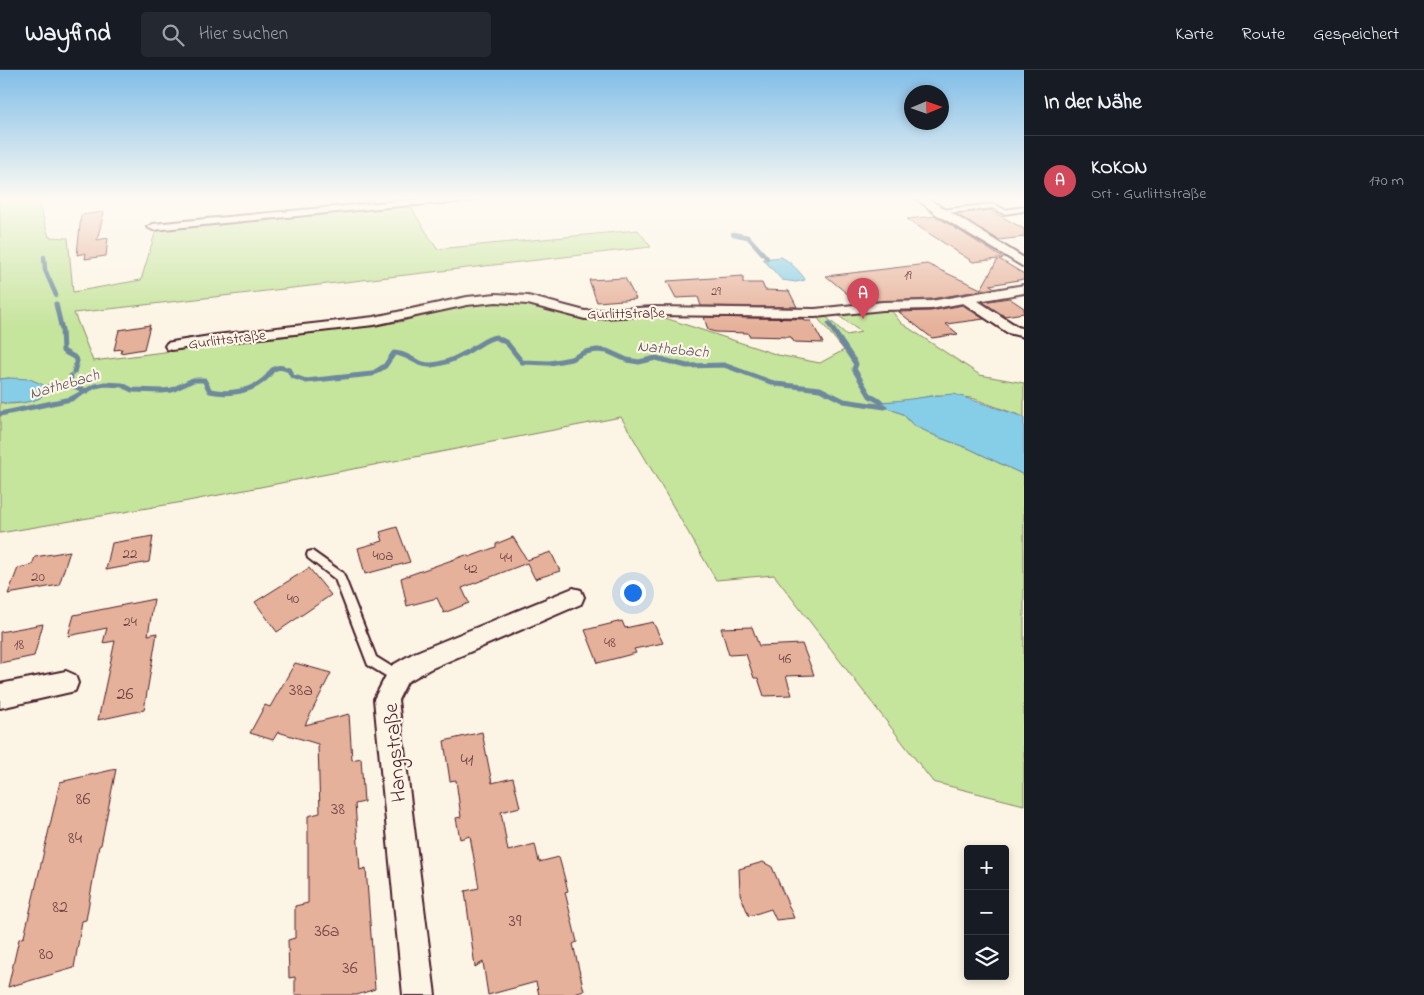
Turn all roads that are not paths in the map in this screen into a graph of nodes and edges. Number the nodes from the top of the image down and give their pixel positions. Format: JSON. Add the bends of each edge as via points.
{"nodes":[{"id":1,"x":988,"y":241,"type":"edge"},
{"id":2,"x":1024,"y":263,"type":"edge"},
{"id":3,"x":1024,"y":290,"type":"edge"},
{"id":4,"x":967,"y":300,"type":"junction"},
{"id":5,"x":1024,"y":333,"type":"edge"},
{"id":6,"x":172,"y":346,"type":"dead end"},
{"id":7,"x":312,"y":555,"type":"dead end"},
{"id":8,"x":574,"y":598,"type":"dead end"},
{"id":9,"x":398,"y":677,"type":"junction"},
{"id":10,"x":66,"y":683,"type":"dead end"},
{"id":11,"x":1,"y":698,"type":"edge"},
{"id":12,"x":419,"y":995,"type":"edge"}],
"edges":[{"from":1,"to":2,"type":"street"},
{"from":3,"to":4,"type":"street","name":"Gurlittstraße"},
{"from":4,"to":5,"type":"street","via":[[1013,330]]},
{"from":4,"to":6,"type":"street","name":"Gurlittstraße","via":[[931,306],[883,306],[814,314],[655,311],[585,315],[528,300],[496,298],[359,323]]},
{"from":7,"to":9,"type":"lane","via":[[339,576],[372,661]]},
{"from":8,"to":9,"type":"street","name":"Hangstraße","via":[[422,661]]},
{"from":9,"to":12,"type":"street","name":"Hangstraße","via":[[386,699]]},
{"from":10,"to":11,"type":"street"}]}
